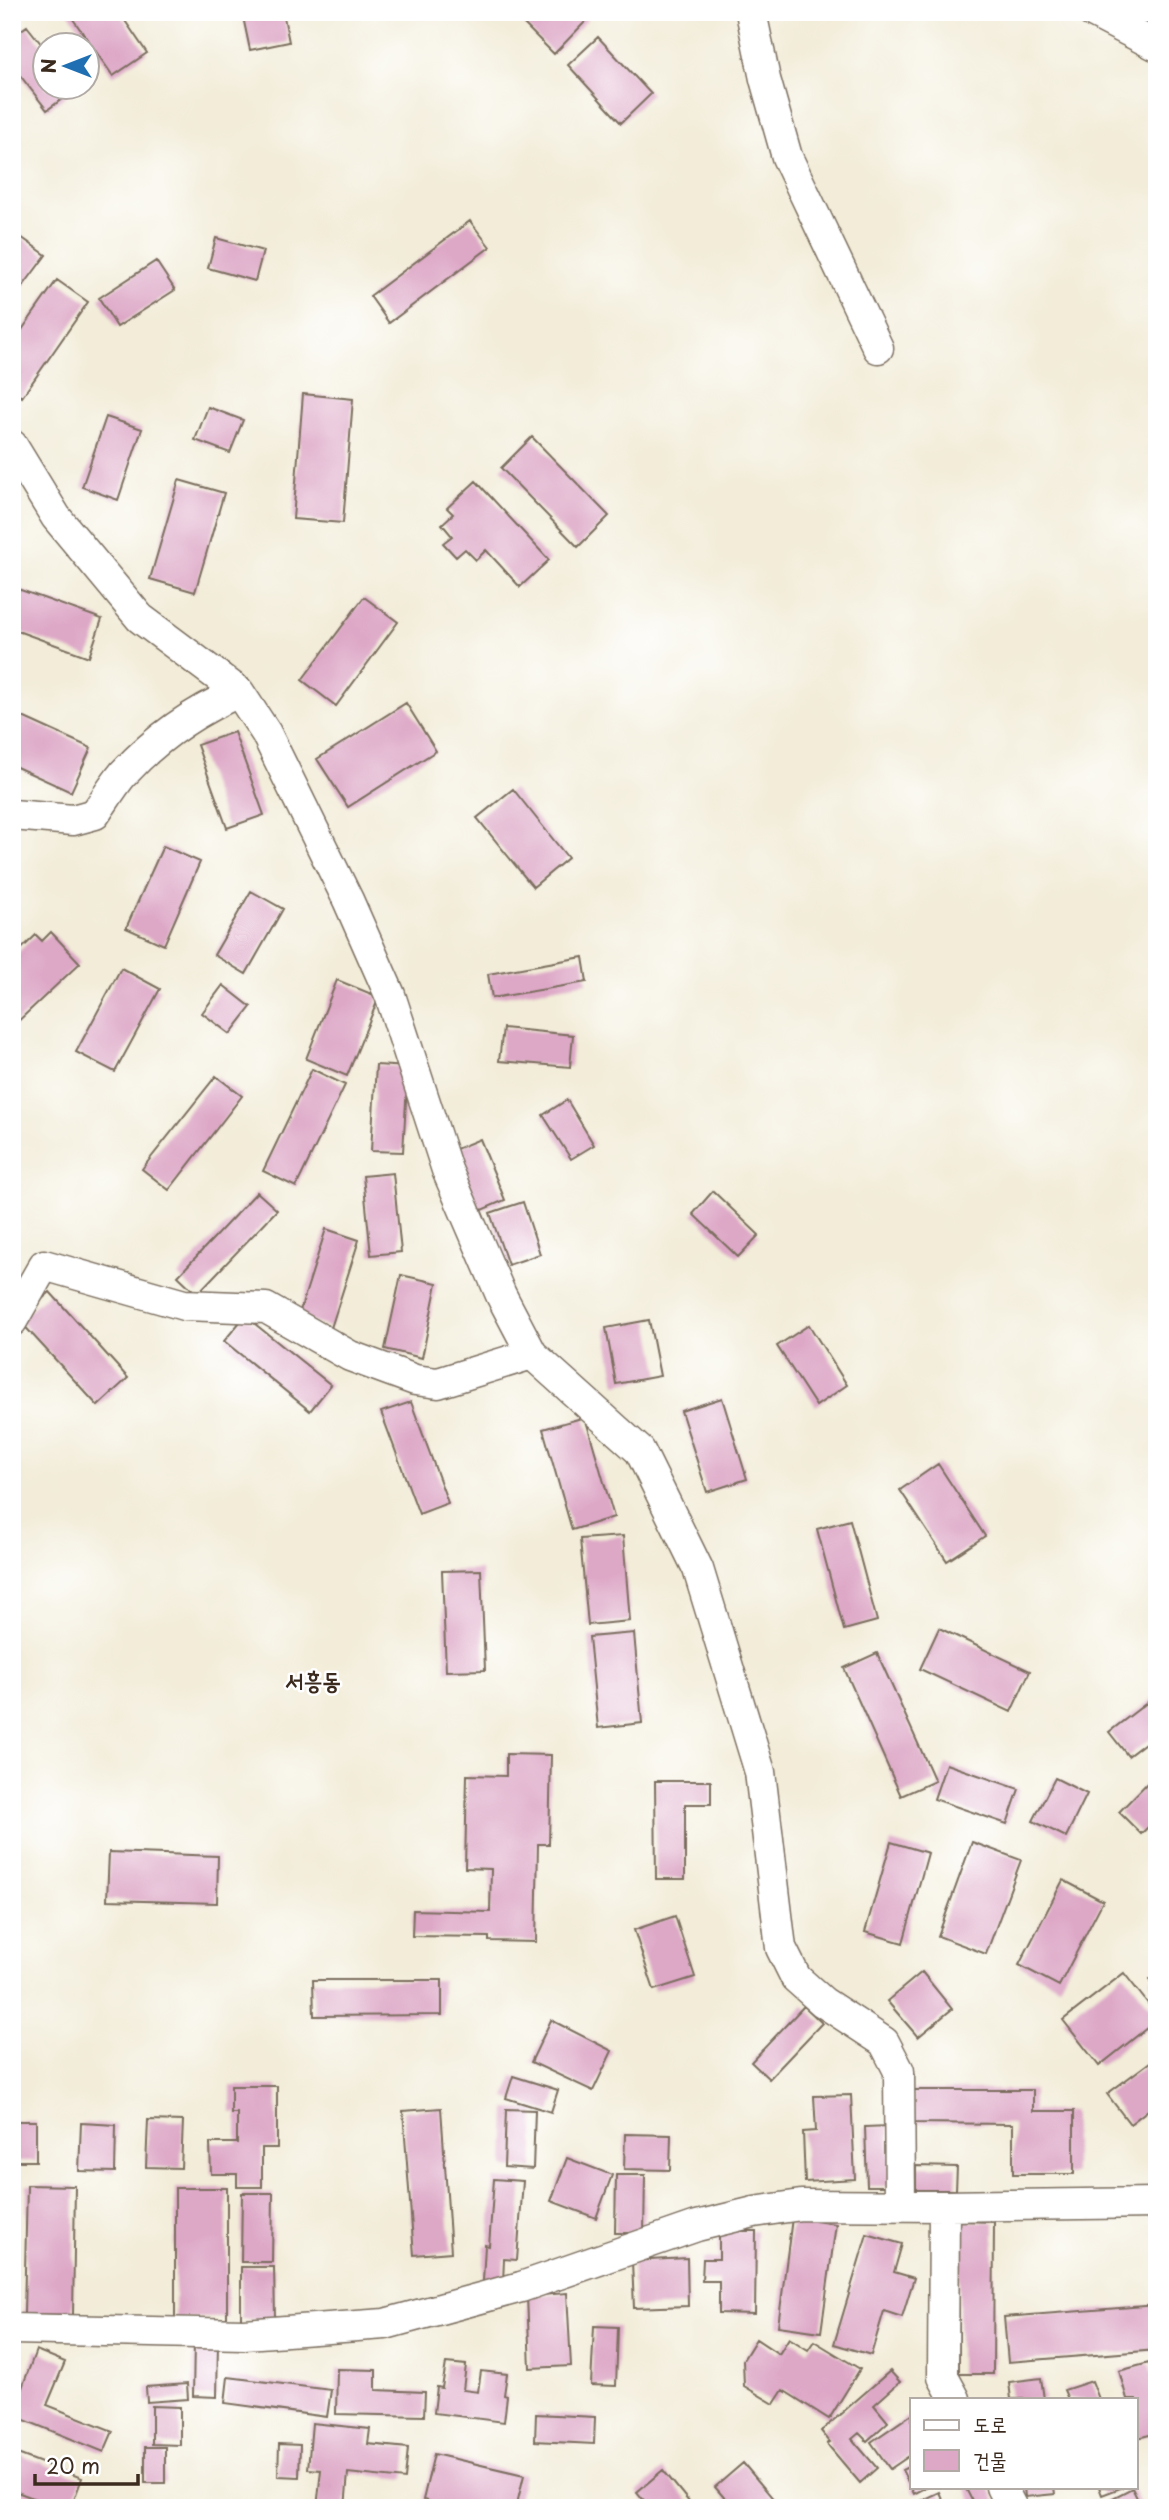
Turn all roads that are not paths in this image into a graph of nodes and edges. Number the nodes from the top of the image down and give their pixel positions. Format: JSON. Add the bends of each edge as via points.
{"nodes":[{"id":1,"x":751,"y":12,"type":"edge"},
{"id":2,"x":1092,"y":12,"type":"edge"},
{"id":3,"x":1150,"y":32,"type":"edge"},
{"id":4,"x":878,"y":348,"type":"dead end"},
{"id":5,"x":12,"y":445,"type":"edge"},
{"id":6,"x":239,"y":692,"type":"junction"},
{"id":7,"x":12,"y":815,"type":"edge"},
{"id":8,"x":12,"y":1321,"type":"edge"},
{"id":9,"x":532,"y":1353,"type":"junction"},
{"id":10,"x":1157,"y":2203,"type":"edge"},
{"id":11,"x":900,"y":2204,"type":"junction"},
{"id":12,"x":944,"y":2206,"type":"junction"},
{"id":13,"x":12,"y":2329,"type":"edge"},
{"id":14,"x":954,"y":2398,"type":"edge"},
{"id":15,"x":1002,"y":2488,"type":"edge"},
{"id":16,"x":1012,"y":2508,"type":"edge"}],
"edges":[{"from":1,"to":4,"type":"street","via":[[788,157]]},
{"from":2,"to":3,"type":"street"},
{"from":5,"to":6,"type":"street","via":[[57,517],[140,618]]},
{"from":6,"to":7,"type":"street","via":[[206,706],[166,734],[122,775],[95,814],[73,820]]},
{"from":6,"to":9,"type":"street","via":[[266,733],[385,983],[447,1170],[501,1295]]},
{"from":8,"to":9,"type":"street","via":[[44,1265],[184,1305],[266,1308],[350,1356],[415,1380],[438,1383]]},
{"from":9,"to":11,"type":"street","via":[[640,1451],[698,1569],[760,1772],[780,1948],[796,1978],[884,2042],[899,2071]]},
{"from":10,"to":12,"type":"street"},
{"from":11,"to":12,"type":"street"},
{"from":11,"to":13,"type":"street","via":[[801,2204],[754,2212],[697,2226],[521,2287],[385,2323],[244,2334]]},
{"from":12,"to":14,"type":"street","via":[[943,2376]]},
{"from":15,"to":16,"type":"street"}]}
